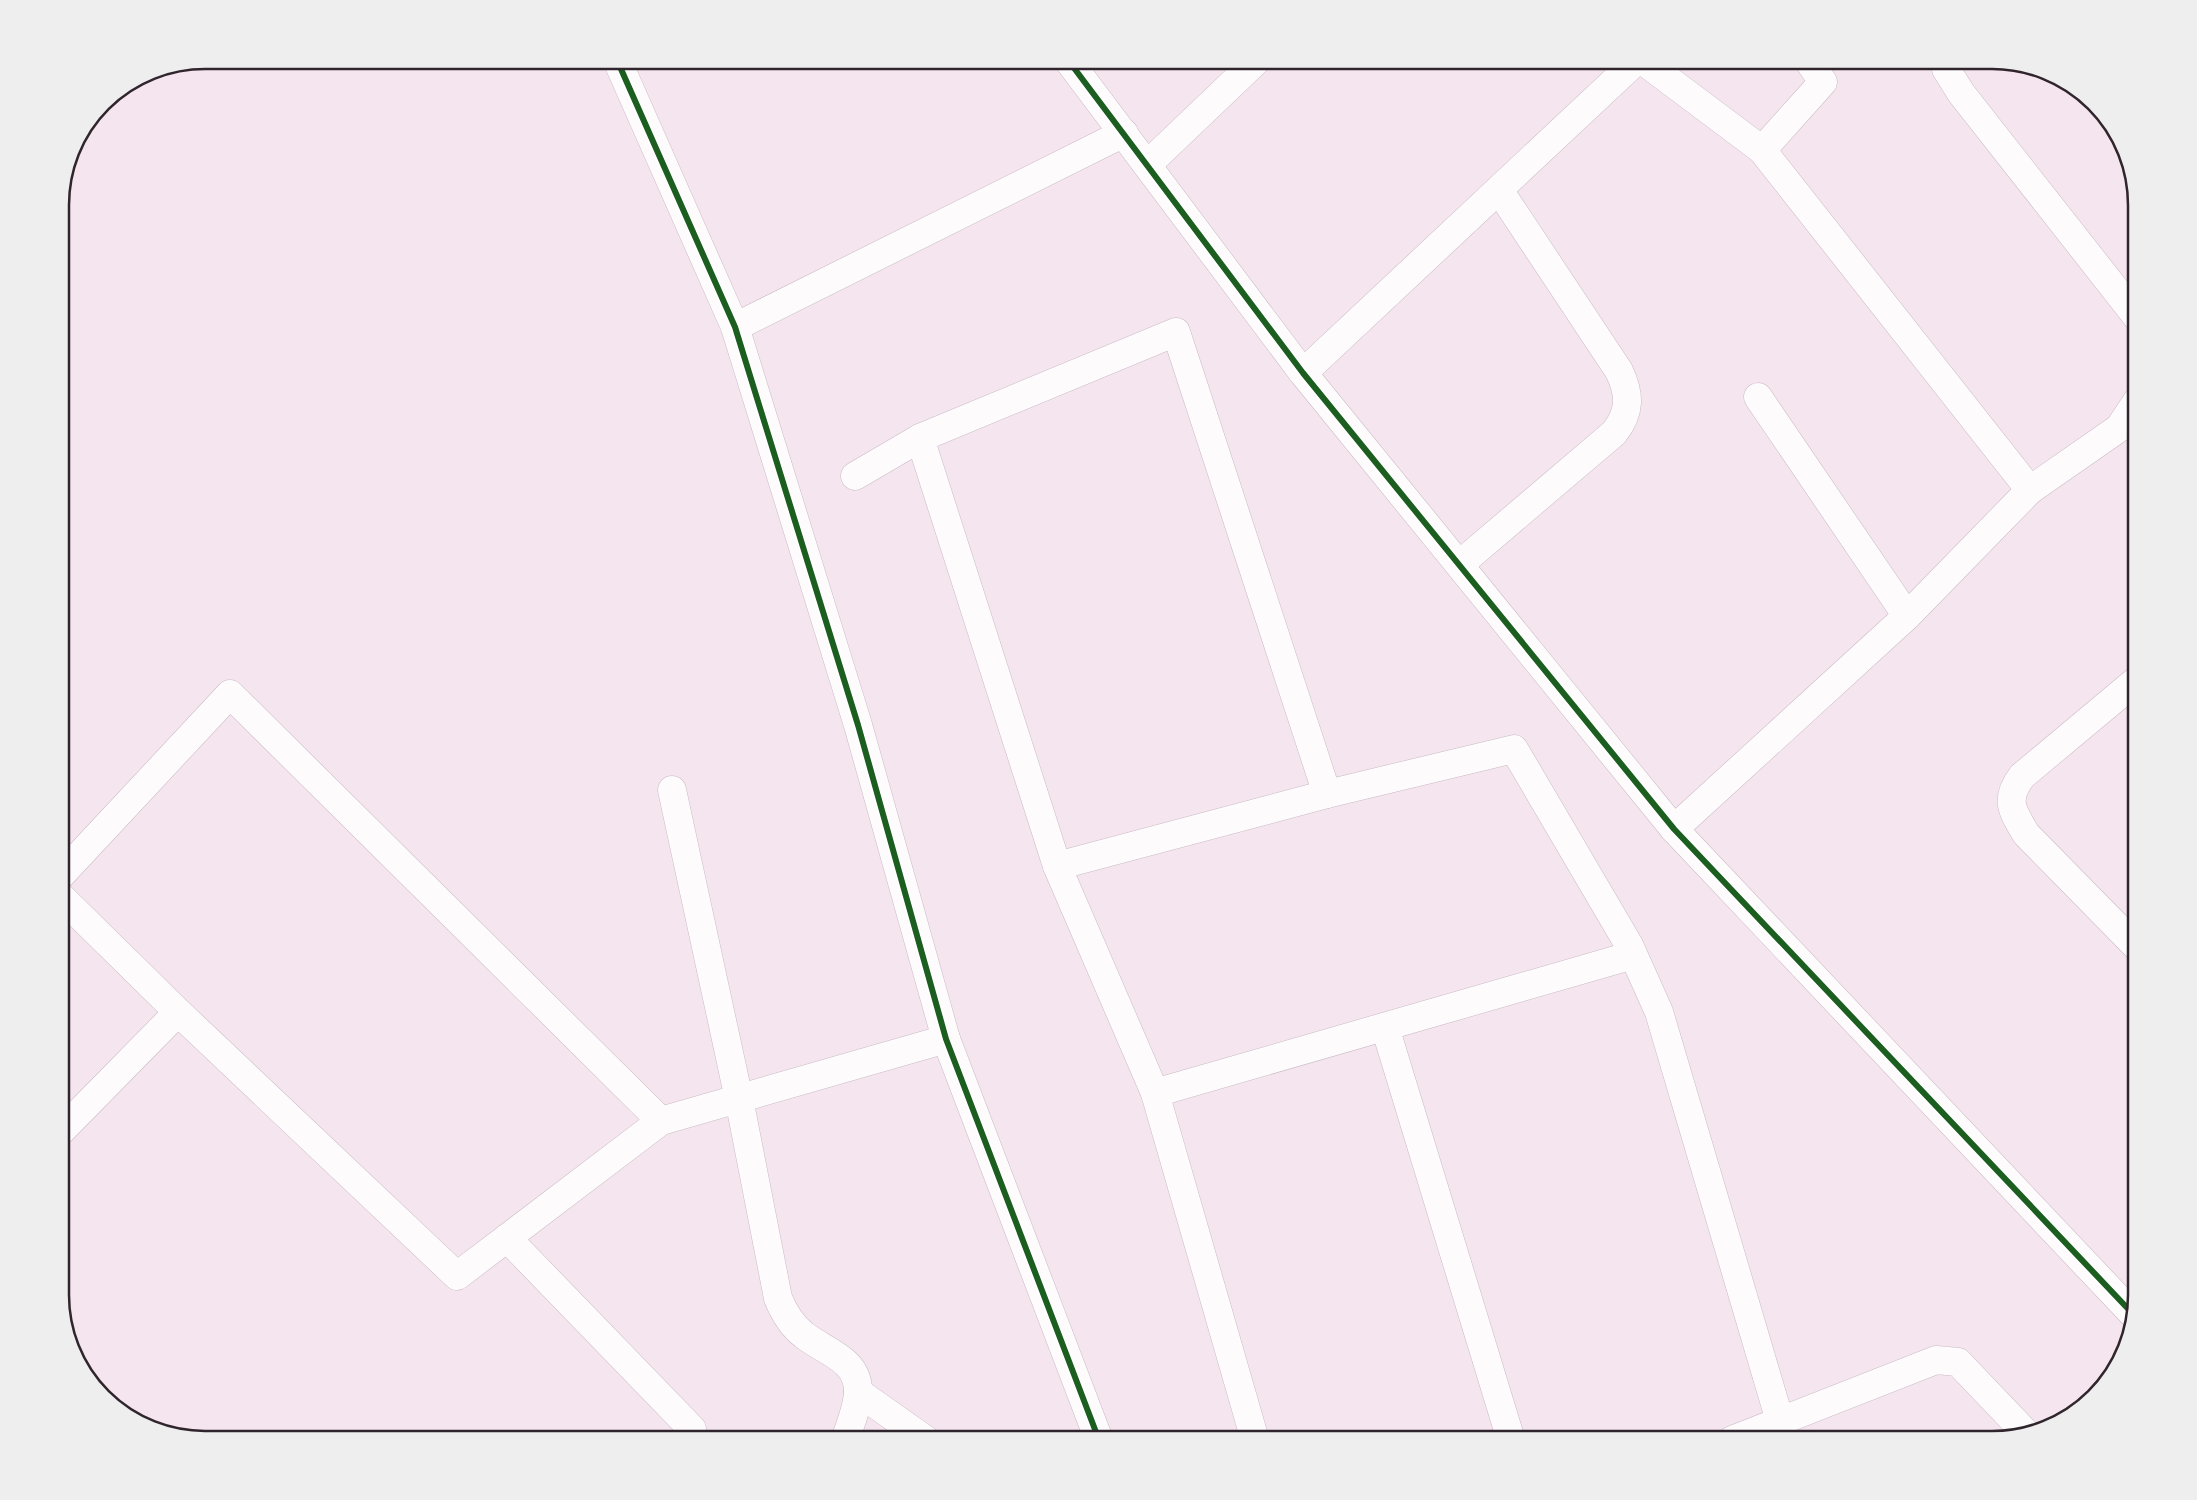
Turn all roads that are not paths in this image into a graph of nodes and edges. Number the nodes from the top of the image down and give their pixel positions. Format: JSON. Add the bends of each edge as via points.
{"nodes":[{"id":1,"x":621,"y":69,"type":"edge"},
{"id":2,"x":1075,"y":69,"type":"edge"},
{"id":3,"x":1248,"y":69,"type":"edge"},
{"id":4,"x":1627,"y":69,"type":"edge"},
{"id":5,"x":1654,"y":69,"type":"edge"},
{"id":6,"x":1814,"y":69,"type":"edge"},
{"id":7,"x":1946,"y":69,"type":"edge"},
{"id":8,"x":1124,"y":133,"type":"junction"},
{"id":9,"x":1762,"y":150,"type":"junction"},
{"id":10,"x":1148,"y":164,"type":"junction"},
{"id":11,"x":1499,"y":190,"type":"junction"},
{"id":12,"x":2128,"y":306,"type":"edge"},
{"id":13,"x":735,"y":327,"type":"junction"},
{"id":14,"x":1303,"y":373,"type":"junction"},
{"id":15,"x":1758,"y":397,"type":"dead end"},
{"id":16,"x":2128,"y":414,"type":"edge"},
{"id":17,"x":920,"y":438,"type":"junction"},
{"id":18,"x":855,"y":476,"type":"dead end"},
{"id":19,"x":2030,"y":490,"type":"junction"},
{"id":20,"x":1460,"y":564,"type":"junction"},
{"id":21,"x":1908,"y":616,"type":"junction"},
{"id":22,"x":2128,"y":688,"type":"edge"},
{"id":23,"x":672,"y":790,"type":"dead end"},
{"id":24,"x":1327,"y":794,"type":"junction"},
{"id":25,"x":1674,"y":829,"type":"junction"},
{"id":26,"x":69,"y":866,"type":"edge"},
{"id":27,"x":1057,"y":866,"type":"junction"},
{"id":28,"x":69,"y":905,"type":"edge"},
{"id":29,"x":2128,"y":938,"type":"edge"},
{"id":30,"x":1633,"y":955,"type":"junction"},
{"id":31,"x":178,"y":1012,"type":"junction"},
{"id":32,"x":1384,"y":1027,"type":"junction"},
{"id":33,"x":946,"y":1039,"type":"junction"},
{"id":34,"x":1155,"y":1094,"type":"junction"},
{"id":35,"x":739,"y":1099,"type":"junction"},
{"id":36,"x":660,"y":1121,"type":"junction"},
{"id":37,"x":69,"y":1123,"type":"edge"},
{"id":38,"x":507,"y":1238,"type":"junction"},
{"id":39,"x":2128,"y":1308,"type":"edge"},
{"id":40,"x":858,"y":1392,"type":"junction"},
{"id":41,"x":1780,"y":1421,"type":"junction"},
{"id":42,"x":2021,"y":1428,"type":"edge"},
{"id":43,"x":692,"y":1429,"type":"dead end"},
{"id":44,"x":847,"y":1431,"type":"edge"},
{"id":45,"x":913,"y":1431,"type":"edge"},
{"id":46,"x":1096,"y":1431,"type":"edge"},
{"id":47,"x":1252,"y":1431,"type":"edge"},
{"id":48,"x":1508,"y":1431,"type":"edge"},
{"id":49,"x":1755,"y":1431,"type":"edge"}],
"edges":[{"from":1,"to":13,"type":"street"},
{"from":2,"to":8,"type":"street"},
{"from":3,"to":10,"type":"street"},
{"from":4,"to":11,"type":"street"},
{"from":5,"to":9,"type":"street"},
{"from":6,"to":9,"type":"street","via":[[1823,82]]},
{"from":7,"to":12,"type":"street","via":[[1961,93]]},
{"from":8,"to":10,"type":"street"},
{"from":8,"to":13,"type":"street"},
{"from":9,"to":19,"type":"street"},
{"from":10,"to":14,"type":"street"},
{"from":11,"to":14,"type":"street"},
{"from":11,"to":20,"type":"street","via":[[1619,371],[1629,400],[1623,423],[1614,433]]},
{"from":13,"to":33,"type":"street","via":[[858,725]]},
{"from":14,"to":20,"type":"street"},
{"from":15,"to":21,"type":"street"},
{"from":16,"to":19,"type":"street","via":[[2119,428]]},
{"from":17,"to":18,"type":"street"},
{"from":17,"to":24,"type":"street","via":[[1176,332]]},
{"from":17,"to":27,"type":"street"},
{"from":19,"to":21,"type":"street"},
{"from":20,"to":25,"type":"street"},
{"from":21,"to":25,"type":"street"},
{"from":22,"to":29,"type":"street","via":[[2022,776],[2012,790],[2011,802],[2026,834]]},
{"from":23,"to":35,"type":"street"},
{"from":24,"to":27,"type":"street"},
{"from":24,"to":30,"type":"street","via":[[1514,749]]},
{"from":25,"to":39,"type":"street"},
{"from":26,"to":36,"type":"street","via":[[230,694]]},
{"from":27,"to":34,"type":"street"},
{"from":28,"to":31,"type":"street"},
{"from":30,"to":32,"type":"street"},
{"from":30,"to":41,"type":"street","via":[[1658,1012]]},
{"from":31,"to":37,"type":"street"},
{"from":31,"to":38,"type":"street","via":[[457,1276]]},
{"from":32,"to":34,"type":"street"},
{"from":32,"to":48,"type":"street"},
{"from":33,"to":35,"type":"street"},
{"from":33,"to":46,"type":"street"},
{"from":34,"to":47,"type":"street"},
{"from":35,"to":36,"type":"street"},
{"from":35,"to":40,"type":"street","via":[[778,1298],[787,1318],[804,1335],[850,1368],[856,1378]]},
{"from":36,"to":38,"type":"street"},
{"from":38,"to":43,"type":"street"},
{"from":40,"to":44,"type":"street"},
{"from":40,"to":45,"type":"street"},
{"from":41,"to":42,"type":"street","via":[[1936,1360],[1958,1362]]},
{"from":41,"to":49,"type":"street"}]}
